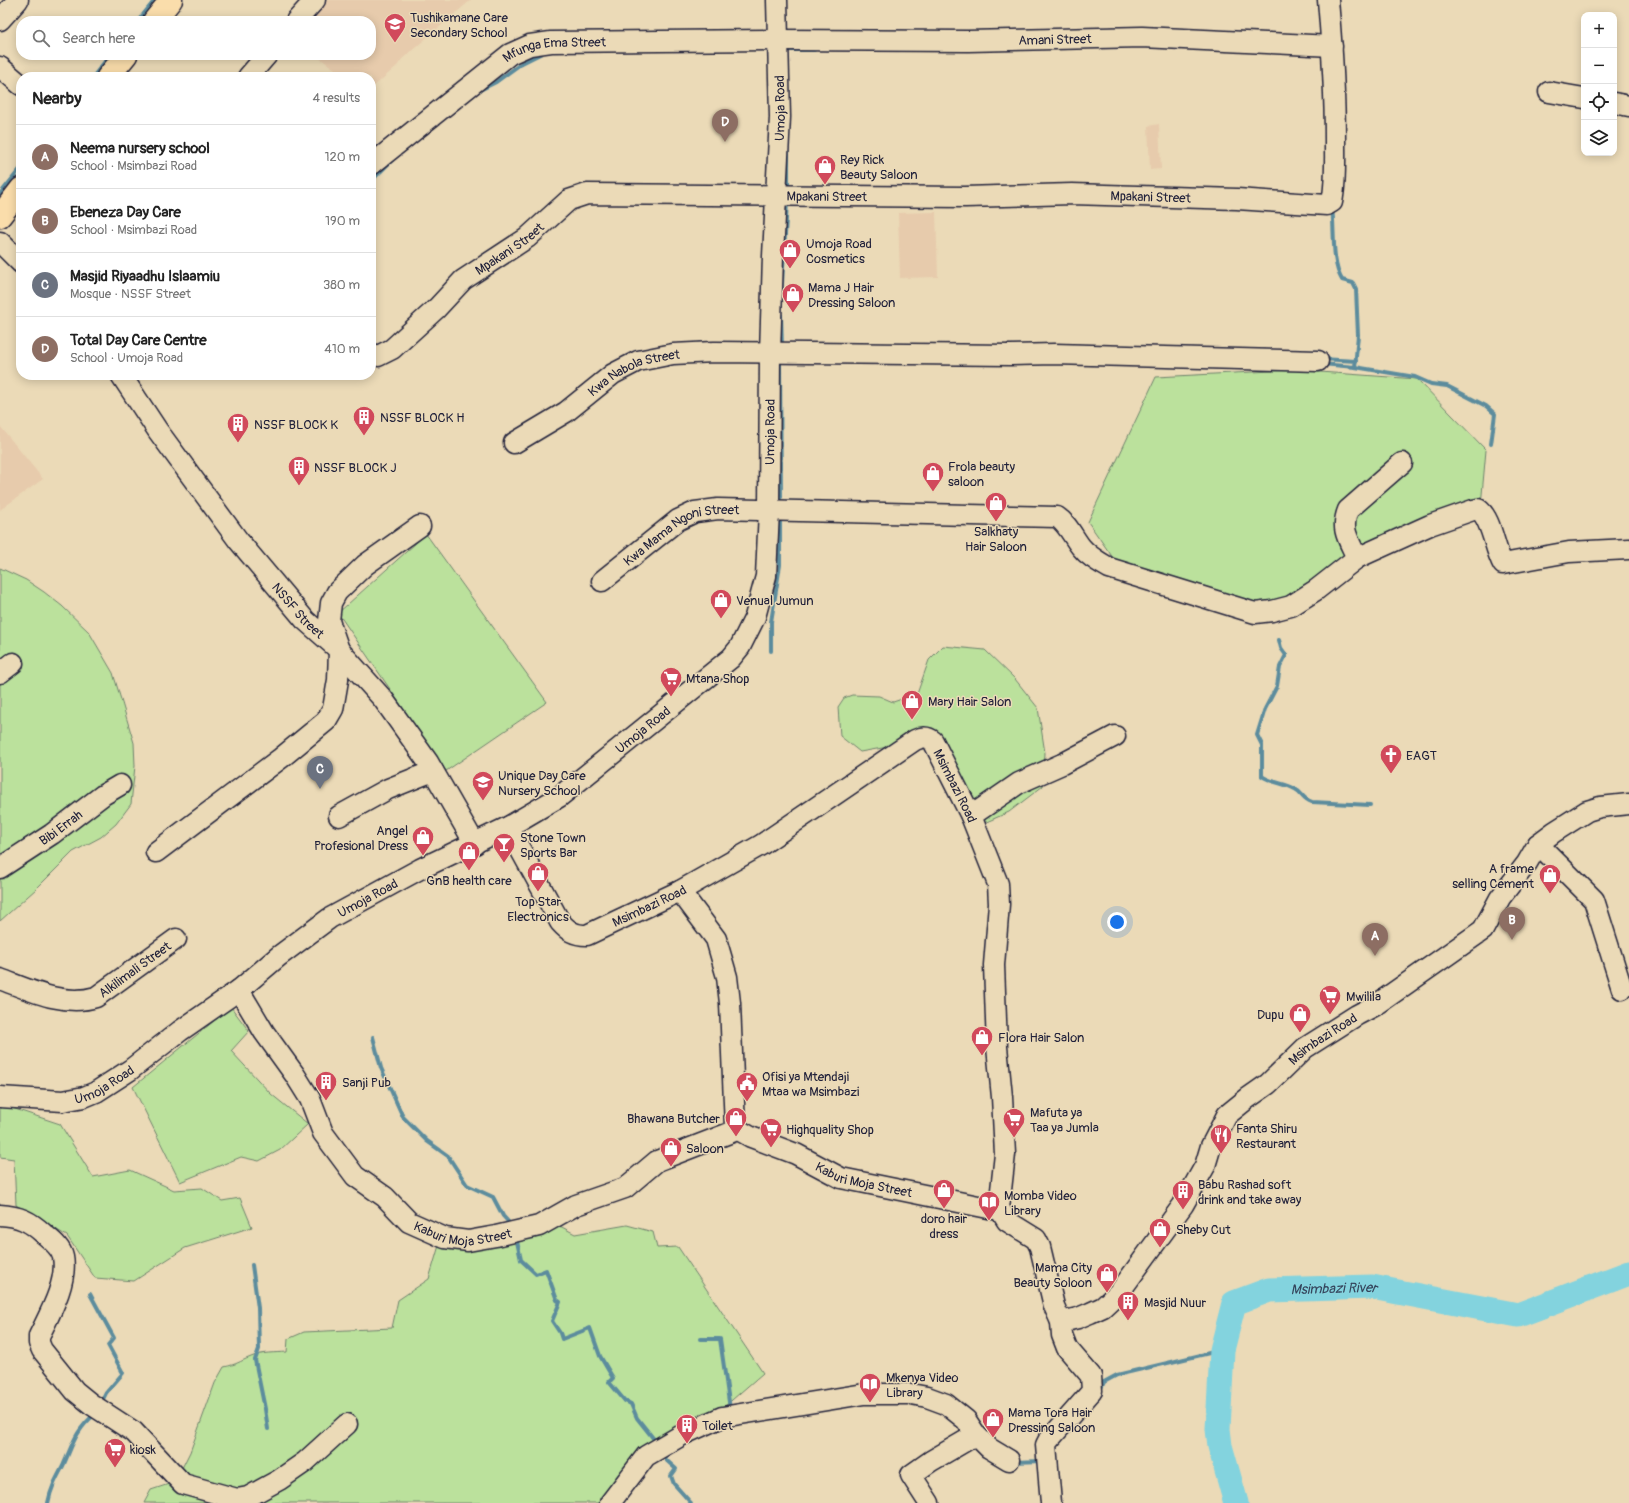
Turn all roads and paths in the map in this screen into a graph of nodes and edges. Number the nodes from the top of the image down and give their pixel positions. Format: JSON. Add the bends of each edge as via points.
{"nodes":[{"id":1,"x":18,"y":0,"type":"edge"},
{"id":2,"x":171,"y":0,"type":"edge"},
{"id":3,"x":315,"y":0,"type":"edge"},
{"id":4,"x":777,"y":0,"type":"edge"},
{"id":5,"x":1328,"y":0,"type":"edge"},
{"id":6,"x":158,"y":16,"type":"edge"},
{"id":7,"x":301,"y":16,"type":"edge"},
{"id":8,"x":0,"y":20,"type":"edge"},
{"id":9,"x":777,"y":40,"type":"junction"},
{"id":10,"x":1332,"y":46,"type":"junction"},
{"id":11,"x":122,"y":60,"type":"edge"},
{"id":12,"x":263,"y":60,"type":"edge"},
{"id":13,"x":0,"y":67,"type":"edge"},
{"id":14,"x":112,"y":72,"type":"edge"},
{"id":15,"x":252,"y":72,"type":"edge"},
{"id":16,"x":16,"y":81,"type":"edge"},
{"id":17,"x":1549,"y":92,"type":"dead end"},
{"id":18,"x":1581,"y":97,"type":"edge"},
{"id":19,"x":1617,"y":104,"type":"edge"},
{"id":20,"x":1629,"y":106,"type":"edge"},
{"id":21,"x":376,"y":161,"type":"edge"},
{"id":22,"x":16,"y":196,"type":"edge"},
{"id":23,"x":776,"y":196,"type":"junction"},
{"id":24,"x":0,"y":216,"type":"edge"},
{"id":25,"x":0,"y":242,"type":"edge"},
{"id":26,"x":16,"y":258,"type":"edge"},
{"id":27,"x":770,"y":353,"type":"junction"},
{"id":28,"x":376,"y":354,"type":"edge"},
{"id":29,"x":1318,"y":361,"type":"dead end"},
{"id":30,"x":124,"y":380,"type":"edge"},
{"id":31,"x":514,"y":443,"type":"dead end"},
{"id":32,"x":1402,"y":463,"type":"dead end"},
{"id":33,"x":769,"y":510,"type":"junction"},
{"id":34,"x":420,"y":526,"type":"dead end"},
{"id":35,"x":1629,"y":549,"type":"edge"},
{"id":36,"x":1357,"y":558,"type":"junction"},
{"id":37,"x":602,"y":581,"type":"dead end"},
{"id":38,"x":339,"y":650,"type":"junction"},
{"id":39,"x":1114,"y":736,"type":"dead end"},
{"id":40,"x":433,"y":771,"type":"junction"},
{"id":41,"x":120,"y":786,"type":"dead end"},
{"id":42,"x":1629,"y":804,"type":"edge"},
{"id":43,"x":339,"y":816,"type":"dead end"},
{"id":44,"x":971,"y":816,"type":"junction"},
{"id":45,"x":508,"y":827,"type":"junction"},
{"id":46,"x":475,"y":844,"type":"junction"},
{"id":47,"x":1538,"y":844,"type":"junction"},
{"id":48,"x":156,"y":852,"type":"dead end"},
{"id":49,"x":0,"y":868,"type":"edge"},
{"id":50,"x":680,"y":891,"type":"junction"},
{"id":51,"x":176,"y":939,"type":"dead end"},
{"id":52,"x":0,"y":979,"type":"edge"},
{"id":53,"x":1622,"y":989,"type":"dead end"},
{"id":54,"x":239,"y":990,"type":"junction"},
{"id":55,"x":0,"y":1097,"type":"edge"},
{"id":56,"x":735,"y":1128,"type":"junction"},
{"id":57,"x":999,"y":1208,"type":"junction"},
{"id":58,"x":0,"y":1215,"type":"edge"},
{"id":59,"x":1061,"y":1322,"type":"junction"},
{"id":60,"x":347,"y":1424,"type":"dead end"},
{"id":61,"x":972,"y":1437,"type":"dead end"},
{"id":62,"x":1009,"y":1460,"type":"dead end"},
{"id":63,"x":237,"y":1501,"type":"edge"},
{"id":64,"x":610,"y":1503,"type":"edge"},
{"id":65,"x":929,"y":1503,"type":"edge"},
{"id":66,"x":1051,"y":1503,"type":"edge"}],
"edges":[{"from":1,"to":8,"type":"street"},
{"from":2,"to":6,"type":"main road"},
{"from":3,"to":7,"type":"street"},
{"from":4,"to":9,"type":"street","name":"Umoja Road"},
{"from":5,"to":10,"type":"street"},
{"from":9,"to":10,"type":"street","name":"Amani Street","via":[[968,41],[1142,37]]},
{"from":9,"to":21,"type":"street","name":"Mfunga Ema Street","via":[[551,42],[530,45],[510,54]]},
{"from":9,"to":23,"type":"street","name":"Umoja Road","via":[[780,117]]},
{"from":10,"to":23,"type":"street","name":"Mpakani Street","via":[[1335,101],[1334,194],[1332,202],[1327,205],[1237,199],[1072,194],[965,198]]},
{"from":11,"to":14,"type":"main road"},
{"from":12,"to":15,"type":"street"},
{"from":13,"to":16,"type":"street"},
{"from":17,"to":18,"type":"street"},
{"from":19,"to":20,"type":"street"},
{"from":22,"to":24,"type":"main road"},
{"from":23,"to":27,"type":"street","name":"Umoja Road"},
{"from":23,"to":28,"type":"street","name":"Mpakani Street","via":[[575,196],[527,238],[463,280],[392,349]]},
{"from":25,"to":26,"type":"street"},
{"from":27,"to":29,"type":"street","name":"Kwa Nabola Street","via":[[1054,354]]},
{"from":27,"to":31,"type":"street","name":"Kwa Nabola Street","via":[[673,354],[638,361],[613,374],[566,412]]},
{"from":27,"to":33,"type":"street","name":"Umoja Road"},
{"from":30,"to":38,"type":"street","name":"NSSF Street","via":[[158,432],[238,540],[305,620]]},
{"from":32,"to":36,"type":"street","via":[[1348,510],[1344,521],[1345,531]]},
{"from":33,"to":36,"type":"street","name":"Kwa Mama Ngoni Street","via":[[1057,517],[1062,520],[1082,548],[1109,568],[1255,613],[1291,606]]},
{"from":33,"to":37,"type":"street","name":"Kwa Mama Ngoni Street","via":[[718,509],[694,512],[678,520]]},
{"from":33,"to":45,"type":"street","name":"Umoja Road","via":[[766,576],[755,617],[740,648],[731,658],[559,797]]},
{"from":34,"to":38,"type":"street","via":[[365,565],[336,592],[329,610],[329,621]]},
{"from":35,"to":36,"type":"street","name":"Kwa Mama Ngoni Street","via":[[1569,552],[1503,564],[1487,520],[1478,509],[1430,525]]},
{"from":38,"to":40,"type":"street","name":"NSSF Street","via":[[383,699]]},
{"from":38,"to":48,"type":"street","via":[[333,709],[326,721]]},
{"from":39,"to":44,"type":"street","via":[[1020,783]]},
{"from":40,"to":43,"type":"street","via":[[388,789]]},
{"from":40,"to":46,"type":"street","name":"NSSF Street"},
{"from":41,"to":49,"type":"street","name":"Bibi Errah","via":[[103,795],[52,834]]},
{"from":42,"to":47,"type":"street","name":"Msimbazi Road","via":[[1587,811]]},
{"from":44,"to":50,"type":"street","name":"Msimbazi Road","via":[[933,741],[923,737],[892,755],[761,845]]},
{"from":44,"to":57,"type":"street","name":"Msimbazi Road","via":[[998,884],[1000,904],[994,965],[1005,1154]]},
{"from":45,"to":46,"type":"street","name":"Umoja Road"},
{"from":45,"to":50,"type":"street","name":"Msimbazi Road","via":[[560,922],[568,931],[577,935],[587,935]]},
{"from":46,"to":54,"type":"street","name":"Umoja Road","via":[[420,869],[330,918]]},
{"from":47,"to":53,"type":"street","via":[[1594,900]]},
{"from":47,"to":59,"type":"street","name":"Msimbazi Road","via":[[1500,898],[1483,930],[1376,1005],[1357,1014],[1305,1048],[1268,1084],[1227,1115],[1211,1146],[1205,1166],[1182,1205],[1121,1290],[1103,1307]]},
{"from":50,"to":56,"type":"street","via":[[716,939],[727,978]]},
{"from":51,"to":52,"type":"street","name":"Alkilimali Street","via":[[96,997],[82,1001],[37,993]]},
{"from":54,"to":55,"type":"street","name":"Umoja Road","via":[[130,1070],[84,1097],[42,1101]]},
{"from":54,"to":56,"type":"street","name":"Kaburi Moja Street","via":[[310,1099],[323,1133],[355,1176],[385,1198],[409,1222],[445,1238],[468,1241],[539,1226],[576,1205],[625,1188],[657,1161],[732,1132]]},
{"from":56,"to":57,"type":"street","name":"Kaburi Moja Street","via":[[751,1137],[796,1154],[841,1178],[956,1202]]},
{"from":57,"to":59,"type":"street","via":[[1007,1221],[1036,1239],[1054,1306]]},
{"from":58,"to":63,"type":"street","via":[[23,1218],[33,1224],[56,1245],[63,1256],[64,1270],[56,1300],[39,1336],[39,1343],[75,1391],[134,1432],[176,1478]]},
{"from":59,"to":66,"type":"street","via":[[1066,1348],[1087,1369],[1091,1376],[1092,1391],[1046,1445]]},
{"from":60,"to":63,"type":"street","via":[[305,1462],[279,1480]]},
{"from":61,"to":65,"type":"street","via":[[911,1475]]},
{"from":62,"to":64,"type":"street","via":[[989,1448],[966,1420],[946,1404],[927,1396],[911,1394],[864,1394],[722,1417],[682,1435],[646,1456]]}]}
